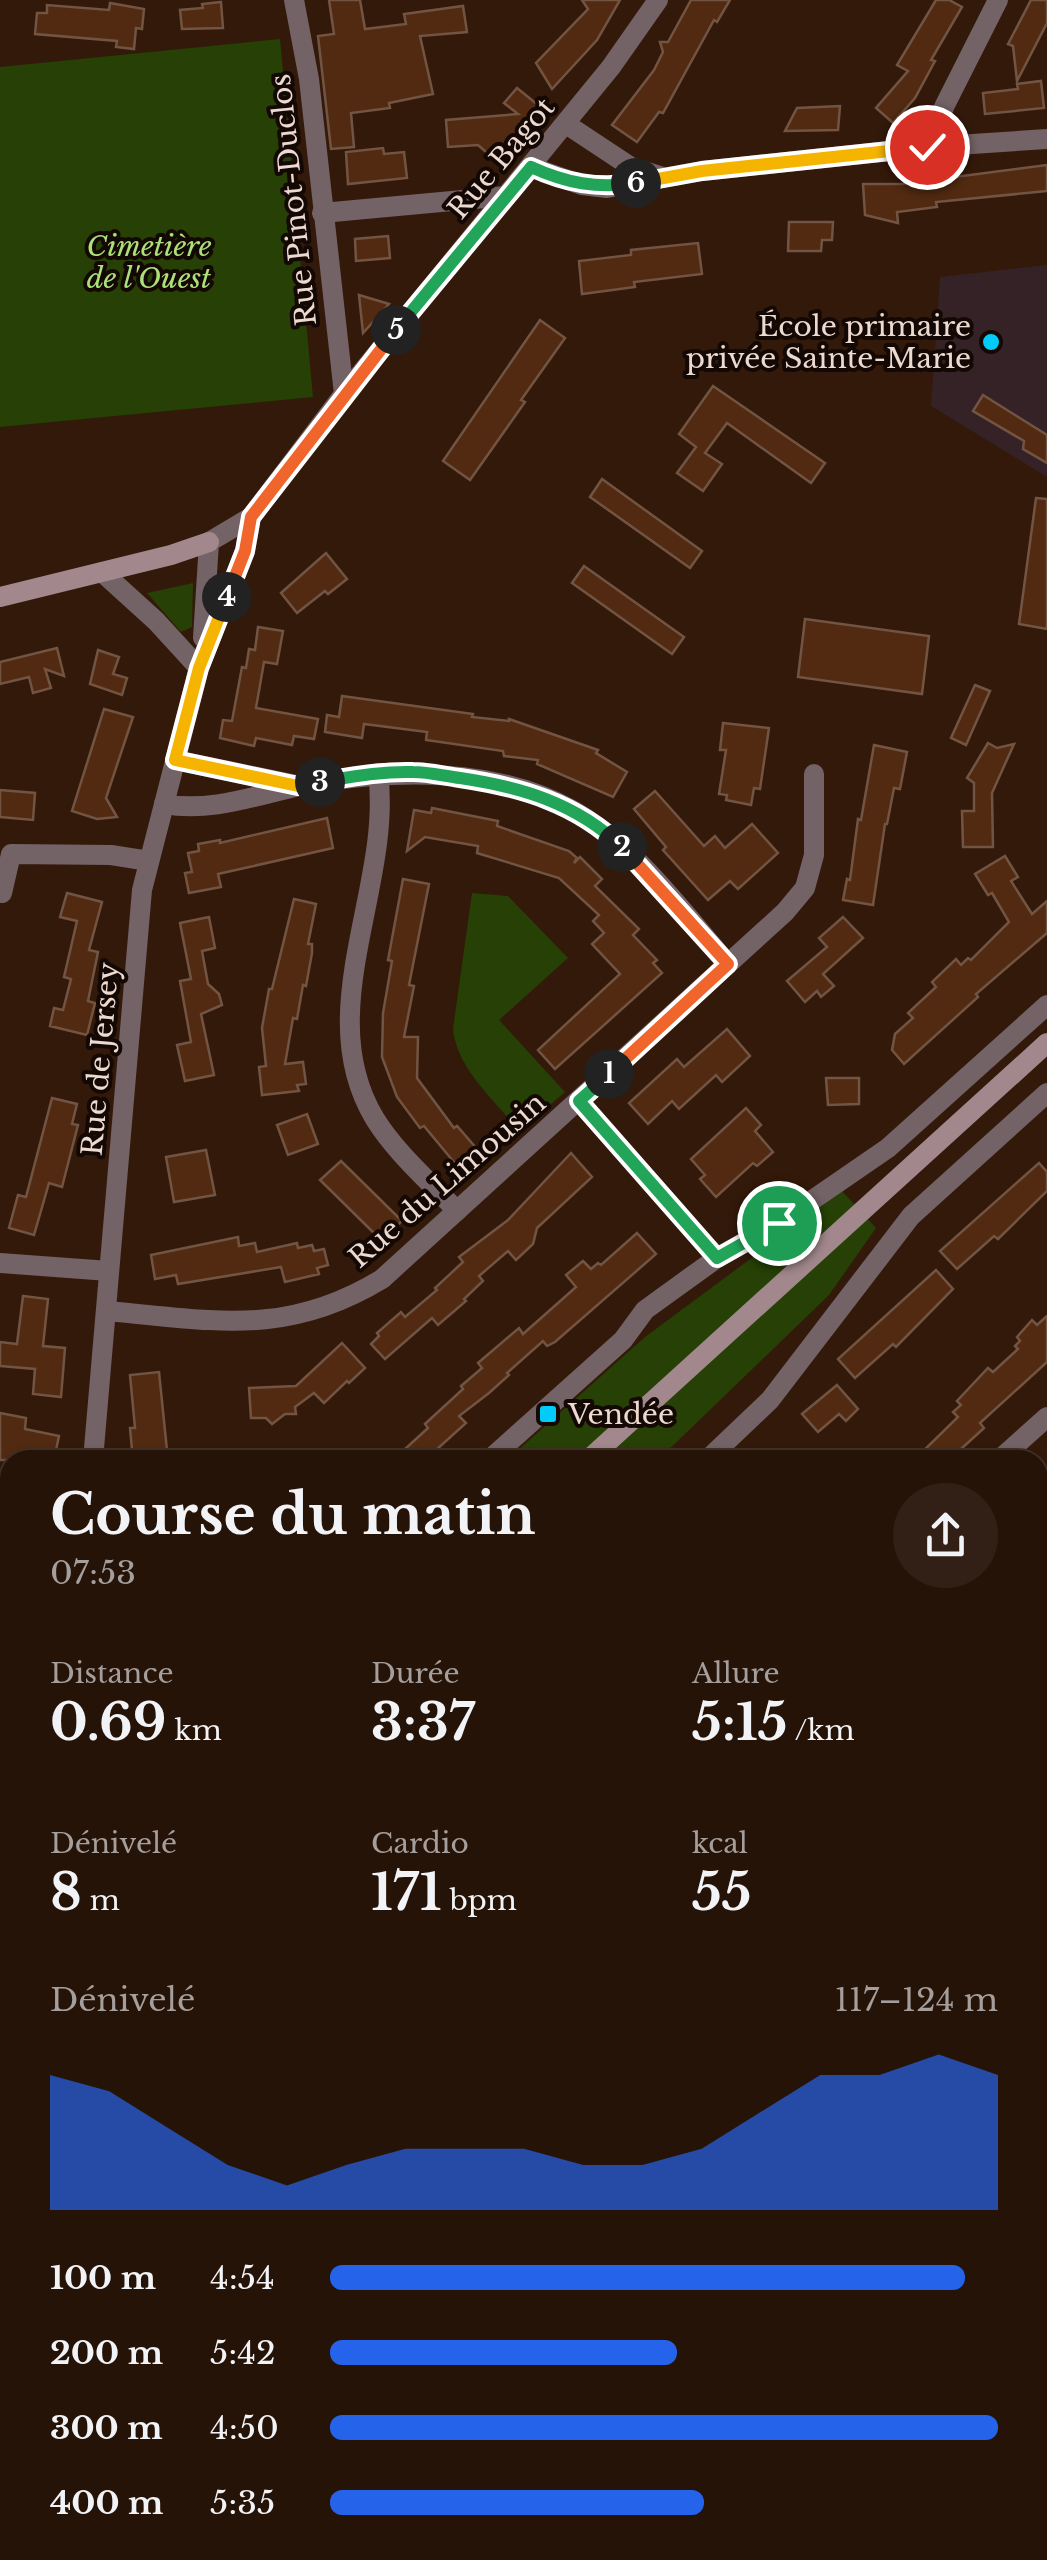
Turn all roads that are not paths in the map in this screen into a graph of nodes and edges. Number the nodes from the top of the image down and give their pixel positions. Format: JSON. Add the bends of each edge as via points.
{"nodes":[{"id":1,"x":294,"y":0,"type":"edge"},
{"id":2,"x":658,"y":0,"type":"edge"},
{"id":3,"x":998,"y":0,"type":"edge"},
{"id":4,"x":566,"y":124,"type":"junction"},
{"id":5,"x":1047,"y":139,"type":"edge"},
{"id":6,"x":927,"y":147,"type":"junction"},
{"id":7,"x":531,"y":167,"type":"junction"},
{"id":8,"x":667,"y":178,"type":"junction"},
{"id":9,"x":506,"y":196,"type":"junction"},
{"id":10,"x":322,"y":213,"type":"junction"},
{"id":11,"x":344,"y":394,"type":"junction"},
{"id":12,"x":251,"y":517,"type":"junction"},
{"id":13,"x":209,"y":542,"type":"junction"},
{"id":14,"x":102,"y":572,"type":"junction"},
{"id":15,"x":0,"y":596,"type":"edge"},
{"id":16,"x":199,"y":668,"type":"junction"},
{"id":17,"x":175,"y":760,"type":"junction"},
{"id":18,"x":378,"y":773,"type":"junction"},
{"id":19,"x":814,"y":774,"type":"dead end"},
{"id":20,"x":298,"y":786,"type":"junction"},
{"id":21,"x":164,"y":804,"type":"junction"},
{"id":22,"x":149,"y":861,"type":"junction"},
{"id":23,"x":2,"y":893,"type":"dead end"},
{"id":24,"x":728,"y":964,"type":"junction"},
{"id":25,"x":1047,"y":1005,"type":"edge"},
{"id":26,"x":1047,"y":1044,"type":"edge"},
{"id":27,"x":1047,"y":1093,"type":"edge"},
{"id":28,"x":579,"y":1101,"type":"junction"},
{"id":29,"x":457,"y":1211,"type":"junction"},
{"id":30,"x":717,"y":1258,"type":"junction"},
{"id":31,"x":0,"y":1263,"type":"edge"},
{"id":32,"x":110,"y":1271,"type":"junction"},
{"id":33,"x":106,"y":1311,"type":"junction"},
{"id":34,"x":1047,"y":1417,"type":"edge"},
{"id":35,"x":94,"y":1450,"type":"edge"},
{"id":36,"x":500,"y":1450,"type":"edge"},
{"id":37,"x":599,"y":1450,"type":"edge"},
{"id":38,"x":718,"y":1450,"type":"edge"},
{"id":39,"x":1010,"y":1450,"type":"edge"}],
"edges":[{"from":1,"to":10,"type":"street","name":"Rue Pinot-Duclos"},
{"from":2,"to":4,"type":"street","name":"Rue Bagot"},
{"from":3,"to":6,"type":"street"},
{"from":4,"to":7,"type":"street","name":"Rue Bagot"},
{"from":4,"to":8,"type":"street","via":[[631,168]]},
{"from":5,"to":6,"type":"street"},
{"from":6,"to":8,"type":"street"},
{"from":7,"to":8,"type":"street","via":[[582,186]]},
{"from":7,"to":9,"type":"street","name":"Rue Bagot"},
{"from":9,"to":10,"type":"street"},
{"from":9,"to":11,"type":"street","name":"Rue Bagot"},
{"from":10,"to":11,"type":"street","name":"Rue Pinot-Duclos"},
{"from":11,"to":12,"type":"street","name":"Rue de Jersey"},
{"from":12,"to":13,"type":"street","name":"Rue de Jersey"},
{"from":12,"to":16,"type":"street","name":"Rue de Jersey","via":[[245,551]]},
{"from":13,"to":14,"type":"main road"},
{"from":13,"to":16,"type":"street","name":"Rue de Jersey"},
{"from":14,"to":15,"type":"main road"},
{"from":14,"to":16,"type":"street"},
{"from":16,"to":17,"type":"street","name":"Rue de Jersey"},
{"from":17,"to":20,"type":"street"},
{"from":17,"to":21,"type":"street","name":"Rue de Jersey"},
{"from":18,"to":20,"type":"street"},
{"from":18,"to":24,"type":"street","via":[[500,784],[572,810],[645,870]]},
{"from":18,"to":29,"type":"street","via":[[383,808],[351,994],[355,1070],[377,1122]]},
{"from":19,"to":24,"type":"street","name":"Rue du Limousin","via":[[814,856],[806,888]]},
{"from":20,"to":21,"type":"street","via":[[249,800]]},
{"from":21,"to":22,"type":"street","name":"Rue de Jersey"},
{"from":22,"to":23,"type":"street","via":[[12,854]]},
{"from":22,"to":32,"type":"street","name":"Rue de Jersey"},
{"from":24,"to":28,"type":"street","name":"Rue du Limousin"},
{"from":25,"to":30,"type":"street","via":[[888,1148]]},
{"from":26,"to":37,"type":"main road"},
{"from":27,"to":38,"type":"street","via":[[911,1216],[770,1400]]},
{"from":28,"to":29,"type":"street","name":"Rue du Limousin"},
{"from":28,"to":30,"type":"street"},
{"from":29,"to":33,"type":"street","name":"Rue du Limousin","via":[[382,1279],[290,1318],[249,1322]]},
{"from":30,"to":36,"type":"street","via":[[645,1310],[623,1340]]},
{"from":31,"to":32,"type":"street"},
{"from":32,"to":33,"type":"street","name":"Rue de Jersey"},
{"from":33,"to":35,"type":"street","name":"Rue de Jersey"},
{"from":34,"to":39,"type":"street"}]}
